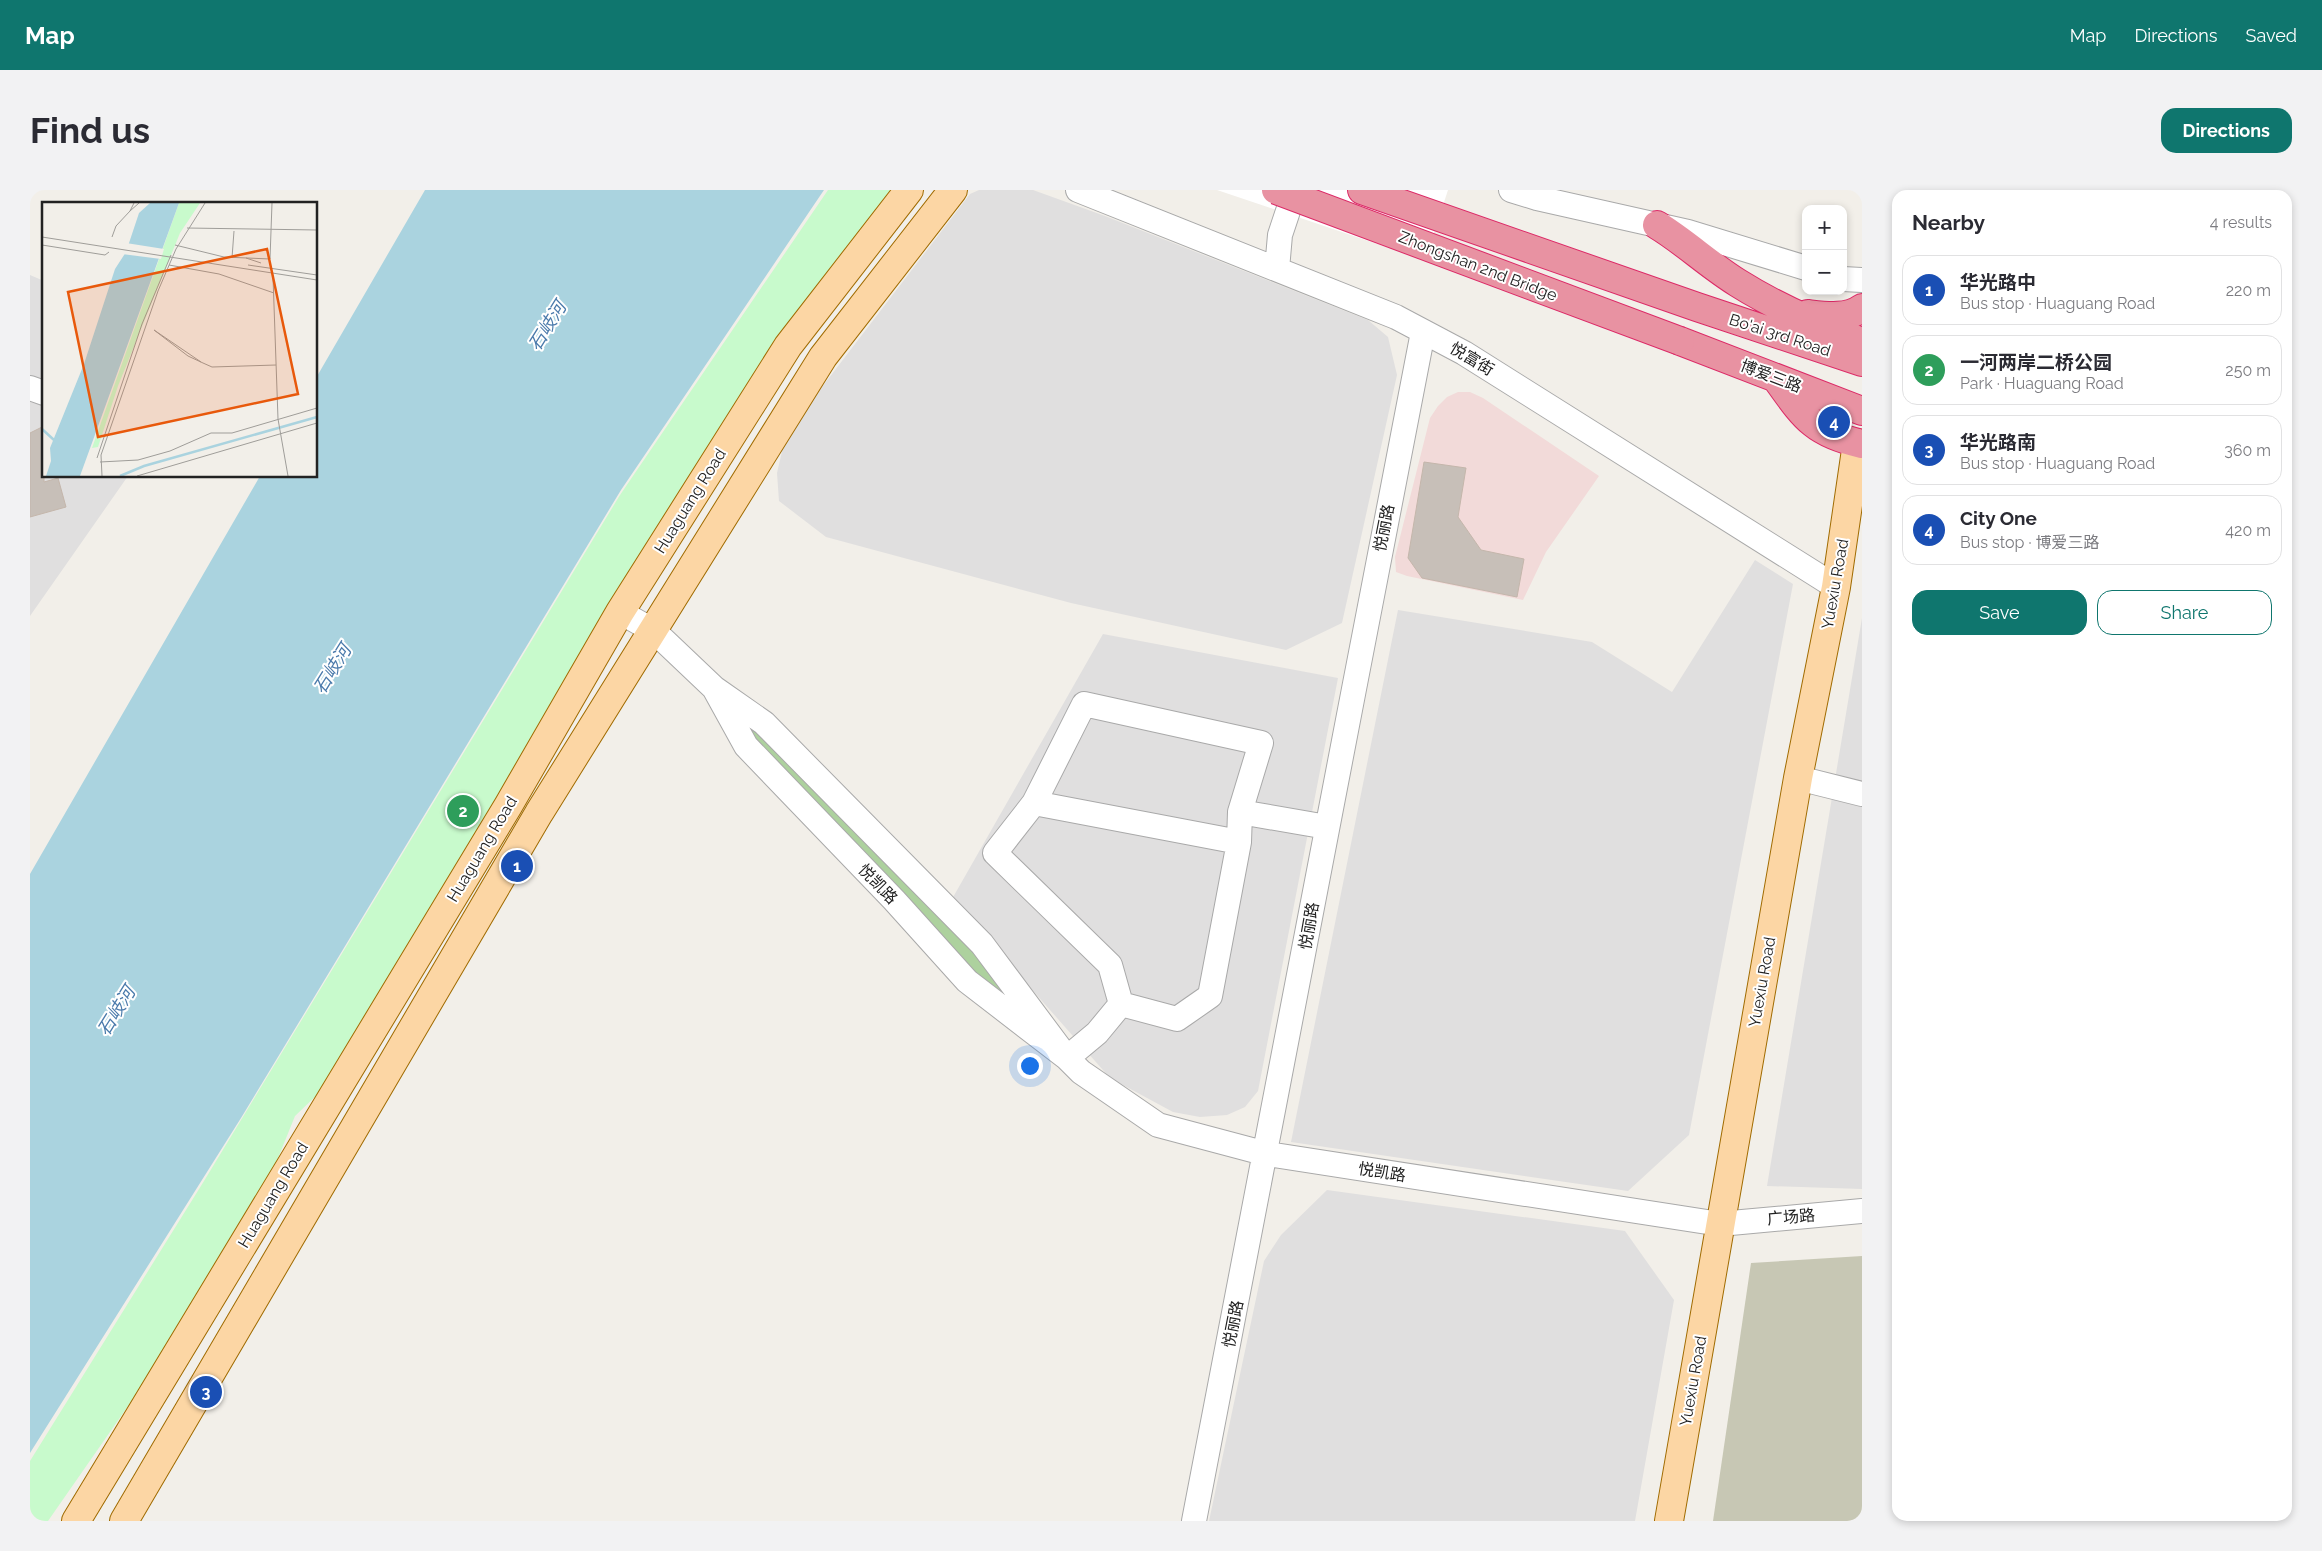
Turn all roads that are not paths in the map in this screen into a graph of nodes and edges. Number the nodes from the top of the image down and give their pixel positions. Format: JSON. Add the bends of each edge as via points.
{"nodes":[{"id":1,"x":909,"y":190,"type":"edge"},
{"id":2,"x":953,"y":190,"type":"edge"},
{"id":3,"x":1078,"y":190,"type":"edge"},
{"id":4,"x":1276,"y":190,"type":"edge"},
{"id":5,"x":1295,"y":190,"type":"edge"},
{"id":6,"x":1362,"y":190,"type":"edge"},
{"id":7,"x":1511,"y":190,"type":"edge"},
{"id":8,"x":1538,"y":194,"type":"edge"},
{"id":9,"x":1657,"y":225,"type":"junction"},
{"id":10,"x":1802,"y":267,"type":"edge"},
{"id":11,"x":1277,"y":269,"type":"junction"},
{"id":12,"x":1847,"y":279,"type":"edge"},
{"id":13,"x":1862,"y":280,"type":"edge"},
{"id":14,"x":1697,"y":308,"type":"junction"},
{"id":15,"x":1862,"y":308,"type":"edge"},
{"id":16,"x":1797,"y":314,"type":"junction"},
{"id":17,"x":1424,"y":332,"type":"junction"},
{"id":18,"x":1680,"y":341,"type":"joint"},
{"id":19,"x":1862,"y":342,"type":"edge"},
{"id":20,"x":1862,"y":362,"type":"edge"},
{"id":21,"x":1776,"y":378,"type":"junction"},
{"id":22,"x":30,"y":388,"type":"edge"},
{"id":23,"x":42,"y":392,"type":"edge"},
{"id":24,"x":1862,"y":411,"type":"edge"},
{"id":25,"x":1860,"y":444,"type":"edge"},
{"id":26,"x":1836,"y":587,"type":"junction"},
{"id":27,"x":620,"y":612,"type":"junction"},
{"id":28,"x":654,"y":631,"type":"junction"},
{"id":29,"x":714,"y":688,"type":"junction"},
{"id":30,"x":1798,"y":778,"type":"junction"},
{"id":31,"x":1862,"y":794,"type":"edge"},
{"id":32,"x":1034,"y":803,"type":"junction"},
{"id":33,"x":1240,"y":812,"type":"junction"},
{"id":34,"x":1327,"y":827,"type":"junction"},
{"id":35,"x":1238,"y":842,"type":"junction"},
{"id":36,"x":1121,"y":1004,"type":"junction"},
{"id":37,"x":1067,"y":1058,"type":"junction"},
{"id":38,"x":1267,"y":1154,"type":"junction"},
{"id":39,"x":1862,"y":1211,"type":"edge"},
{"id":40,"x":1720,"y":1224,"type":"junction"},
{"id":41,"x":76,"y":1521,"type":"edge"},
{"id":42,"x":124,"y":1521,"type":"edge"},
{"id":43,"x":1194,"y":1521,"type":"edge"},
{"id":44,"x":1669,"y":1521,"type":"edge"}],
"edges":[{"from":1,"to":27,"type":"main road","name":"Huaguang Road","via":[[788,346]]},
{"from":2,"to":28,"type":"main road","name":"Huaguang Road","via":[[823,357]]},
{"from":3,"to":11,"type":"street","name":"悦富街"},
{"from":4,"to":18,"type":"highway","name":"Zhongshan 2nd Bridge","bridge":true},
{"from":5,"to":11,"type":"street","via":[[1280,235]]},
{"from":6,"to":14,"type":"highway","name":"Zhongshan 2nd Bridge"},
{"from":7,"to":8,"type":"street"},
{"from":8,"to":9,"type":"street"},
{"from":9,"to":10,"type":"street"},
{"from":9,"to":16,"type":"highway","via":[[1738,283]]},
{"from":11,"to":17,"type":"street","name":"悦富街","via":[[1396,317]]},
{"from":12,"to":13,"type":"street"},
{"from":14,"to":16,"type":"highway","via":[[1754,308]]},
{"from":14,"to":20,"type":"highway","name":"Bo'ai 3rd Road"},
{"from":15,"to":16,"type":"highway","via":[[1855,313],[1832,316]]},
{"from":16,"to":19,"type":"highway"},
{"from":17,"to":26,"type":"street","name":"悦富街","via":[[1464,353]]},
{"from":17,"to":34,"type":"street","name":"悦丽路"},
{"from":18,"to":21,"type":"highway","name":"博爱三路"},
{"from":21,"to":24,"type":"highway","name":"博爱三路"},
{"from":21,"to":25,"type":"highway","via":[[1800,412],[1818,429]]},
{"from":22,"to":23,"type":"street"},
{"from":25,"to":26,"type":"main road","name":"Yuexiu Road"},
{"from":26,"to":30,"type":"main road","name":"Yuexiu Road"},
{"from":27,"to":28,"type":"street","name":"悦凯路"},
{"from":27,"to":41,"type":"main road","name":"Huaguang Road","via":[[508,806]]},
{"from":28,"to":29,"type":"street","name":"悦凯路"},
{"from":28,"to":42,"type":"main road","name":"Huaguang Road","via":[[539,813]]},
{"from":29,"to":37,"type":"street","name":"悦凯路","via":[[764,723],[982,944]]},
{"from":29,"to":37,"type":"street","name":"悦凯路","via":[[746,746],[967,981]]},
{"from":30,"to":31,"type":"street"},
{"from":30,"to":40,"type":"main road","name":"Yuexiu Road"},
{"from":32,"to":33,"type":"street","via":[[1084,704],[1261,744]]},
{"from":32,"to":35,"type":"street"},
{"from":32,"to":36,"type":"street","via":[[996,853],[1110,965]]},
{"from":33,"to":34,"type":"street"},
{"from":33,"to":35,"type":"street"},
{"from":34,"to":38,"type":"street","name":"悦丽路"},
{"from":35,"to":36,"type":"street","via":[[1210,996],[1177,1019]]},
{"from":36,"to":37,"type":"street","via":[[1097,1033]]},
{"from":37,"to":38,"type":"street","name":"悦凯路","via":[[1081,1072],[1158,1125]]},
{"from":38,"to":40,"type":"street","name":"悦凯路"},
{"from":38,"to":43,"type":"street","name":"悦丽路"},
{"from":39,"to":40,"type":"street","name":"广场路"},
{"from":40,"to":44,"type":"main road","name":"Yuexiu Road"}]}
